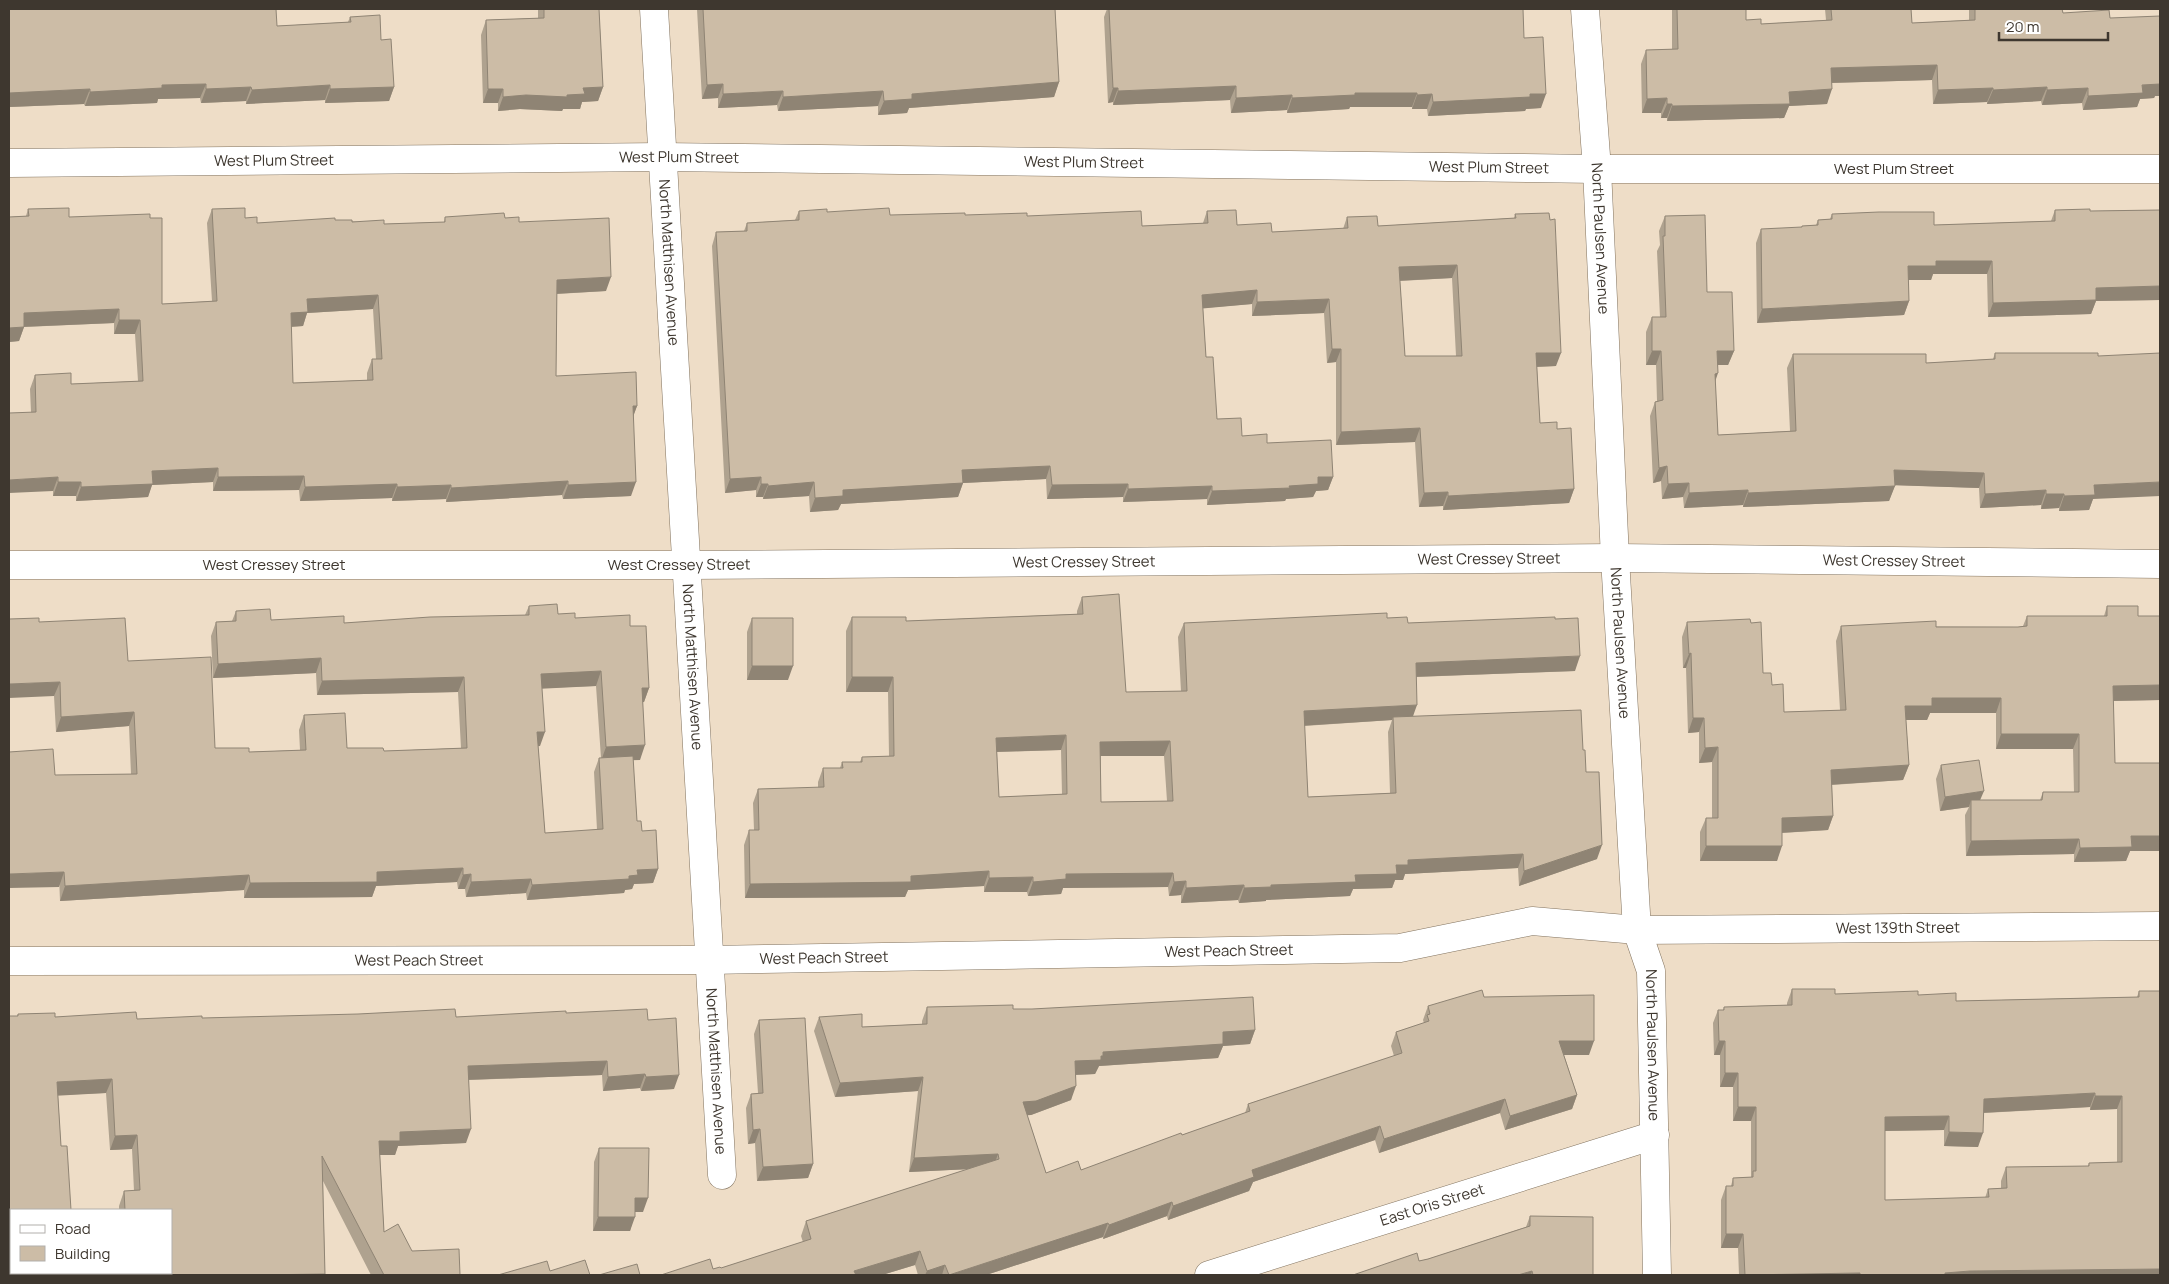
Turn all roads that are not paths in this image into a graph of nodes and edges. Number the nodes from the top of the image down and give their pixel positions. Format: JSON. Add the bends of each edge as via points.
{"nodes":[{"id":1,"x":654,"y":9,"type":"edge"},
{"id":2,"x":1585,"y":9,"type":"edge"},
{"id":3,"x":662,"y":157,"type":"junction"},
{"id":4,"x":9,"y":164,"type":"edge"},
{"id":5,"x":1597,"y":169,"type":"junction"},
{"id":6,"x":2160,"y":170,"type":"edge"},
{"id":7,"x":1615,"y":558,"type":"junction"},
{"id":8,"x":2160,"y":564,"type":"edge"},
{"id":9,"x":9,"y":565,"type":"edge"},
{"id":10,"x":686,"y":565,"type":"junction"},
{"id":11,"x":2160,"y":926,"type":"edge"},
{"id":12,"x":1637,"y":930,"type":"junction"},
{"id":13,"x":709,"y":960,"type":"junction"},
{"id":14,"x":9,"y":961,"type":"edge"},
{"id":15,"x":1655,"y":1135,"type":"junction"},
{"id":16,"x":722,"y":1175,"type":"dead end"},
{"id":17,"x":1208,"y":1275,"type":"edge"},
{"id":18,"x":1657,"y":1275,"type":"edge"}],
"edges":[{"from":1,"to":3,"type":"street","name":"North Matthisen Avenue"},
{"from":2,"to":5,"type":"street","name":"North Paulsen Avenue"},
{"from":3,"to":4,"type":"street","name":"West Plum Street"},
{"from":3,"to":5,"type":"street","name":"West Plum Street"},
{"from":3,"to":10,"type":"street","name":"North Matthisen Avenue"},
{"from":5,"to":6,"type":"street","name":"West Plum Street"},
{"from":5,"to":7,"type":"street","name":"North Paulsen Avenue"},
{"from":7,"to":8,"type":"street","name":"West Cressey Street"},
{"from":7,"to":10,"type":"street","name":"West Cressey Street"},
{"from":7,"to":12,"type":"street","name":"North Paulsen Avenue"},
{"from":9,"to":10,"type":"street","name":"West Cressey Street"},
{"from":10,"to":13,"type":"street","name":"North Matthisen Avenue"},
{"from":11,"to":12,"type":"street","name":"West 139th Street"},
{"from":12,"to":13,"type":"street","name":"West Peach Street","via":[[1532,921],[1400,948]]},
{"from":12,"to":15,"type":"street","name":"North Paulsen Avenue","via":[[1651,970]]},
{"from":13,"to":14,"type":"street","name":"West Peach Street"},
{"from":13,"to":16,"type":"street","name":"North Matthisen Avenue"},
{"from":15,"to":17,"type":"street","name":"East Oris Street"},
{"from":15,"to":18,"type":"street","name":"North Paulsen Avenue"}]}
